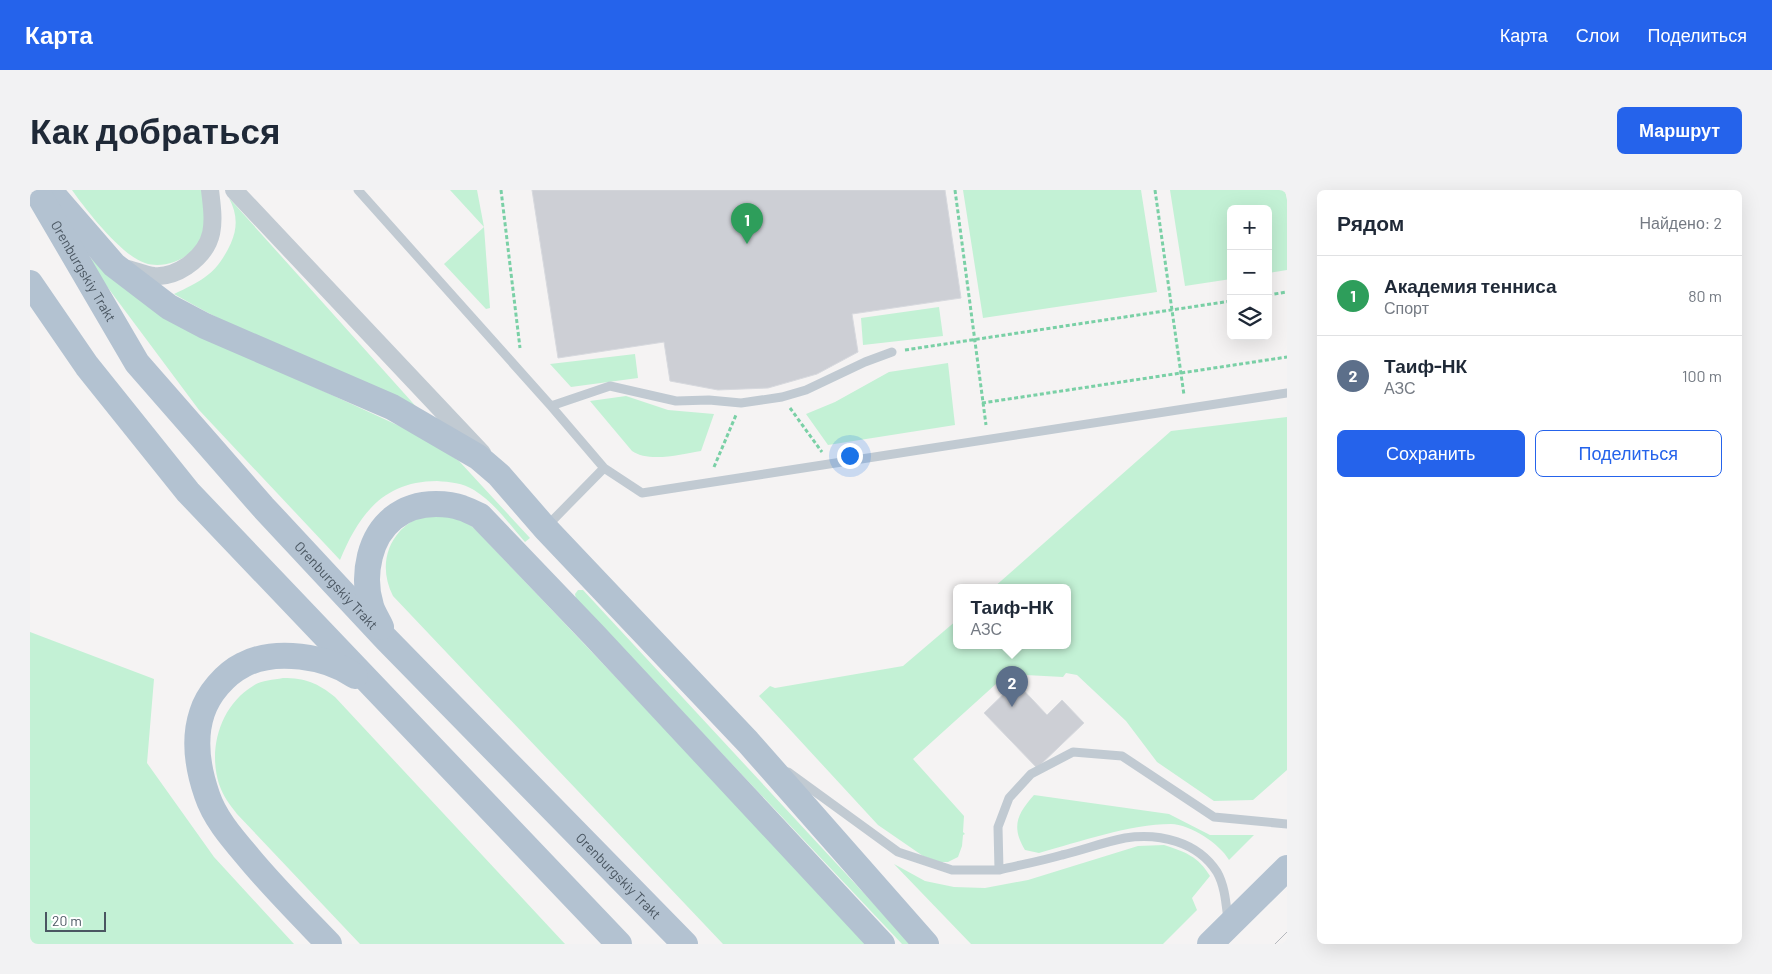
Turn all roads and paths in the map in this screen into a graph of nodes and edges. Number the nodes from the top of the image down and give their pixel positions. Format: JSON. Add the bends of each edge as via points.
{"nodes":[{"id":1,"x":36,"y":190,"type":"edge"},
{"id":2,"x":50,"y":190,"type":"edge"},
{"id":3,"x":210,"y":190,"type":"edge"},
{"id":4,"x":234,"y":190,"type":"edge"},
{"id":5,"x":358,"y":190,"type":"edge"},
{"id":6,"x":501,"y":190,"type":"edge"},
{"id":7,"x":955,"y":190,"type":"edge"},
{"id":8,"x":1155,"y":190,"type":"edge"},
{"id":9,"x":114,"y":265,"type":"junction"},
{"id":10,"x":30,"y":283,"type":"edge"},
{"id":11,"x":1287,"y":292,"type":"edge"},
{"id":12,"x":1272,"y":294,"type":"edge"},
{"id":13,"x":1227,"y":302,"type":"edge"},
{"id":14,"x":1172,"y":309,"type":"junction"},
{"id":15,"x":976,"y":339,"type":"junction"},
{"id":16,"x":892,"y":352,"type":"joint"},
{"id":17,"x":1287,"y":357,"type":"edge"},
{"id":18,"x":1180,"y":373,"type":"junction"},
{"id":19,"x":523,"y":375,"type":"junction"},
{"id":20,"x":1287,"y":393,"type":"edge"},
{"id":21,"x":782,"y":397,"type":"junction"},
{"id":22,"x":741,"y":403,"type":"junction"},
{"id":23,"x":982,"y":403,"type":"junction"},
{"id":24,"x":551,"y":406,"type":"junction"},
{"id":25,"x":1187,"y":409,"type":"junction"},
{"id":26,"x":988,"y":439,"type":"junction"},
{"id":27,"x":830,"y":464,"type":"junction"},
{"id":28,"x":604,"y":468,"type":"junction"},
{"id":29,"x":499,"y":475,"type":"junction"},
{"id":30,"x":707,"y":483,"type":"junction"},
{"id":31,"x":545,"y":528,"type":"junction"},
{"id":32,"x":386,"y":639,"type":"junction"},
{"id":33,"x":380,"y":694,"type":"junction"},
{"id":34,"x":748,"y":742,"type":"junction"},
{"id":35,"x":1287,"y":824,"type":"edge"},
{"id":36,"x":1287,"y":868,"type":"edge"},
{"id":37,"x":999,"y":870,"type":"junction"},
{"id":38,"x":1229,"y":924,"type":"junction"},
{"id":39,"x":329,"y":944,"type":"edge"},
{"id":40,"x":619,"y":944,"type":"edge"},
{"id":41,"x":685,"y":944,"type":"edge"},
{"id":42,"x":882,"y":944,"type":"edge"},
{"id":43,"x":926,"y":944,"type":"edge"},
{"id":44,"x":1210,"y":944,"type":"edge"}],
"edges":[{"from":1,"to":32,"type":"main road","name":"Orenburgskiy Trakt","via":[[137,363],[263,508]]},
{"from":2,"to":9,"type":"main road"},
{"from":3,"to":9,"type":"street","via":[[213,216],[210,241],[199,258],[178,272],[156,276]]},
{"from":4,"to":29,"type":"street","via":[[468,437]]},
{"from":5,"to":19,"type":"lane"},
{"from":6,"to":19,"type":"path"},
{"from":7,"to":15,"type":"path"},
{"from":8,"to":14,"type":"path"},
{"from":9,"to":29,"type":"main road","via":[[170,307],[392,407],[478,456]]},
{"from":10,"to":33,"type":"main road","via":[[87,366],[188,492]]},
{"from":11,"to":12,"type":"path"},
{"from":13,"to":14,"type":"path"},
{"from":14,"to":15,"type":"path"},
{"from":14,"to":18,"type":"path"},
{"from":15,"to":16,"type":"path"},
{"from":15,"to":23,"type":"path"},
{"from":16,"to":21,"type":"lane","via":[[806,390]]},
{"from":17,"to":18,"type":"path"},
{"from":18,"to":23,"type":"path"},
{"from":18,"to":25,"type":"path"},
{"from":19,"to":24,"type":"lane"},
{"from":20,"to":25,"type":"lane"},
{"from":21,"to":22,"type":"lane"},
{"from":21,"to":27,"type":"path"},
{"from":22,"to":24,"type":"lane","via":[[676,400],[610,386]]},
{"from":22,"to":30,"type":"path"},
{"from":23,"to":26,"type":"path"},
{"from":24,"to":28,"type":"lane"},
{"from":25,"to":26,"type":"lane"},
{"from":26,"to":27,"type":"lane"},
{"from":27,"to":30,"type":"lane"},
{"from":28,"to":30,"type":"lane","via":[[642,493]]},
{"from":28,"to":31,"type":"lane"},
{"from":29,"to":31,"type":"main road"},
{"from":31,"to":34,"type":"main road"},
{"from":32,"to":41,"type":"main road","name":"Orenburgskiy Trakt"},
{"from":32,"to":42,"type":"main road","via":[[371,605],[367,585],[368,566],[378,533],[389,520],[423,504],[461,507],[480,516]]},
{"from":33,"to":39,"type":"main road","via":[[330,662],[286,656],[243,665],[210,696],[202,714],[197,756],[208,798],[217,817],[264,876]]},
{"from":33,"to":40,"type":"main road"},
{"from":34,"to":37,"type":"lane","via":[[898,852],[952,870]]},
{"from":34,"to":43,"type":"main road"},
{"from":35,"to":37,"type":"lane","via":[[1214,817],[1122,756],[1073,752],[1032,774],[1009,798],[998,827]]},
{"from":36,"to":38,"type":"main road"},
{"from":37,"to":38,"type":"lane","via":[[1126,838],[1174,840],[1188,845],[1216,871],[1222,883]]},
{"from":38,"to":44,"type":"main road"}]}
